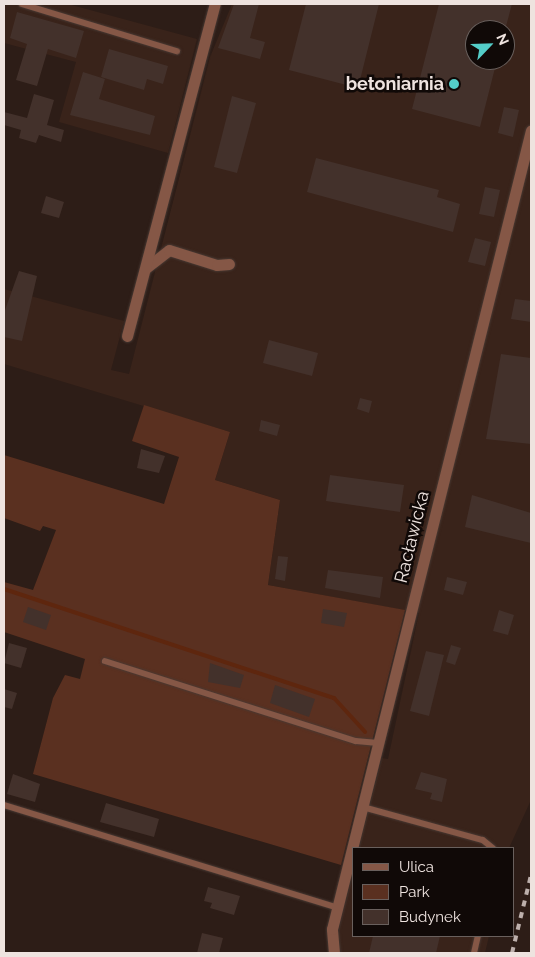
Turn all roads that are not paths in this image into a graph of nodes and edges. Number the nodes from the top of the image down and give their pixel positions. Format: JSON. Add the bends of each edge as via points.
{"nodes":[{"id":1,"x":22,"y":4,"type":"edge"},
{"id":2,"x":216,"y":4,"type":"edge"},
{"id":3,"x":177,"y":51,"type":"dead end"},
{"id":4,"x":531,"y":130,"type":"edge"},
{"id":5,"x":229,"y":264,"type":"dead end"},
{"id":6,"x":146,"y":268,"type":"junction"},
{"id":7,"x":127,"y":336,"type":"dead end"},
{"id":8,"x":105,"y":661,"type":"dead end"},
{"id":9,"x":379,"y":744,"type":"junction"},
{"id":10,"x":4,"y":805,"type":"edge"},
{"id":11,"x":363,"y":807,"type":"junction"},
{"id":12,"x":353,"y":847,"type":"edge"},
{"id":13,"x":492,"y":847,"type":"edge"},
{"id":14,"x":352,"y":851,"type":"edge"},
{"id":15,"x":338,"y":908,"type":"junction"},
{"id":16,"x":478,"y":937,"type":"edge"},
{"id":17,"x":334,"y":953,"type":"edge"},
{"id":18,"x":474,"y":953,"type":"edge"}],
"edges":[{"from":1,"to":3,"type":"lane"},
{"from":2,"to":6,"type":"street"},
{"from":4,"to":9,"type":"street","name":"Racławicka"},
{"from":5,"to":6,"type":"street","via":[[217,265],[169,250]]},
{"from":6,"to":7,"type":"street"},
{"from":8,"to":9,"type":"lane","via":[[356,742]]},
{"from":9,"to":11,"type":"street","name":"Racławicka"},
{"from":10,"to":15,"type":"lane"},
{"from":11,"to":12,"type":"street","name":"Racławicka"},
{"from":11,"to":13,"type":"lane","via":[[483,840]]},
{"from":14,"to":15,"type":"street","name":"Racławicka"},
{"from":15,"to":17,"type":"street","name":"Racławicka","via":[[332,929]]},
{"from":16,"to":18,"type":"lane"}]}
